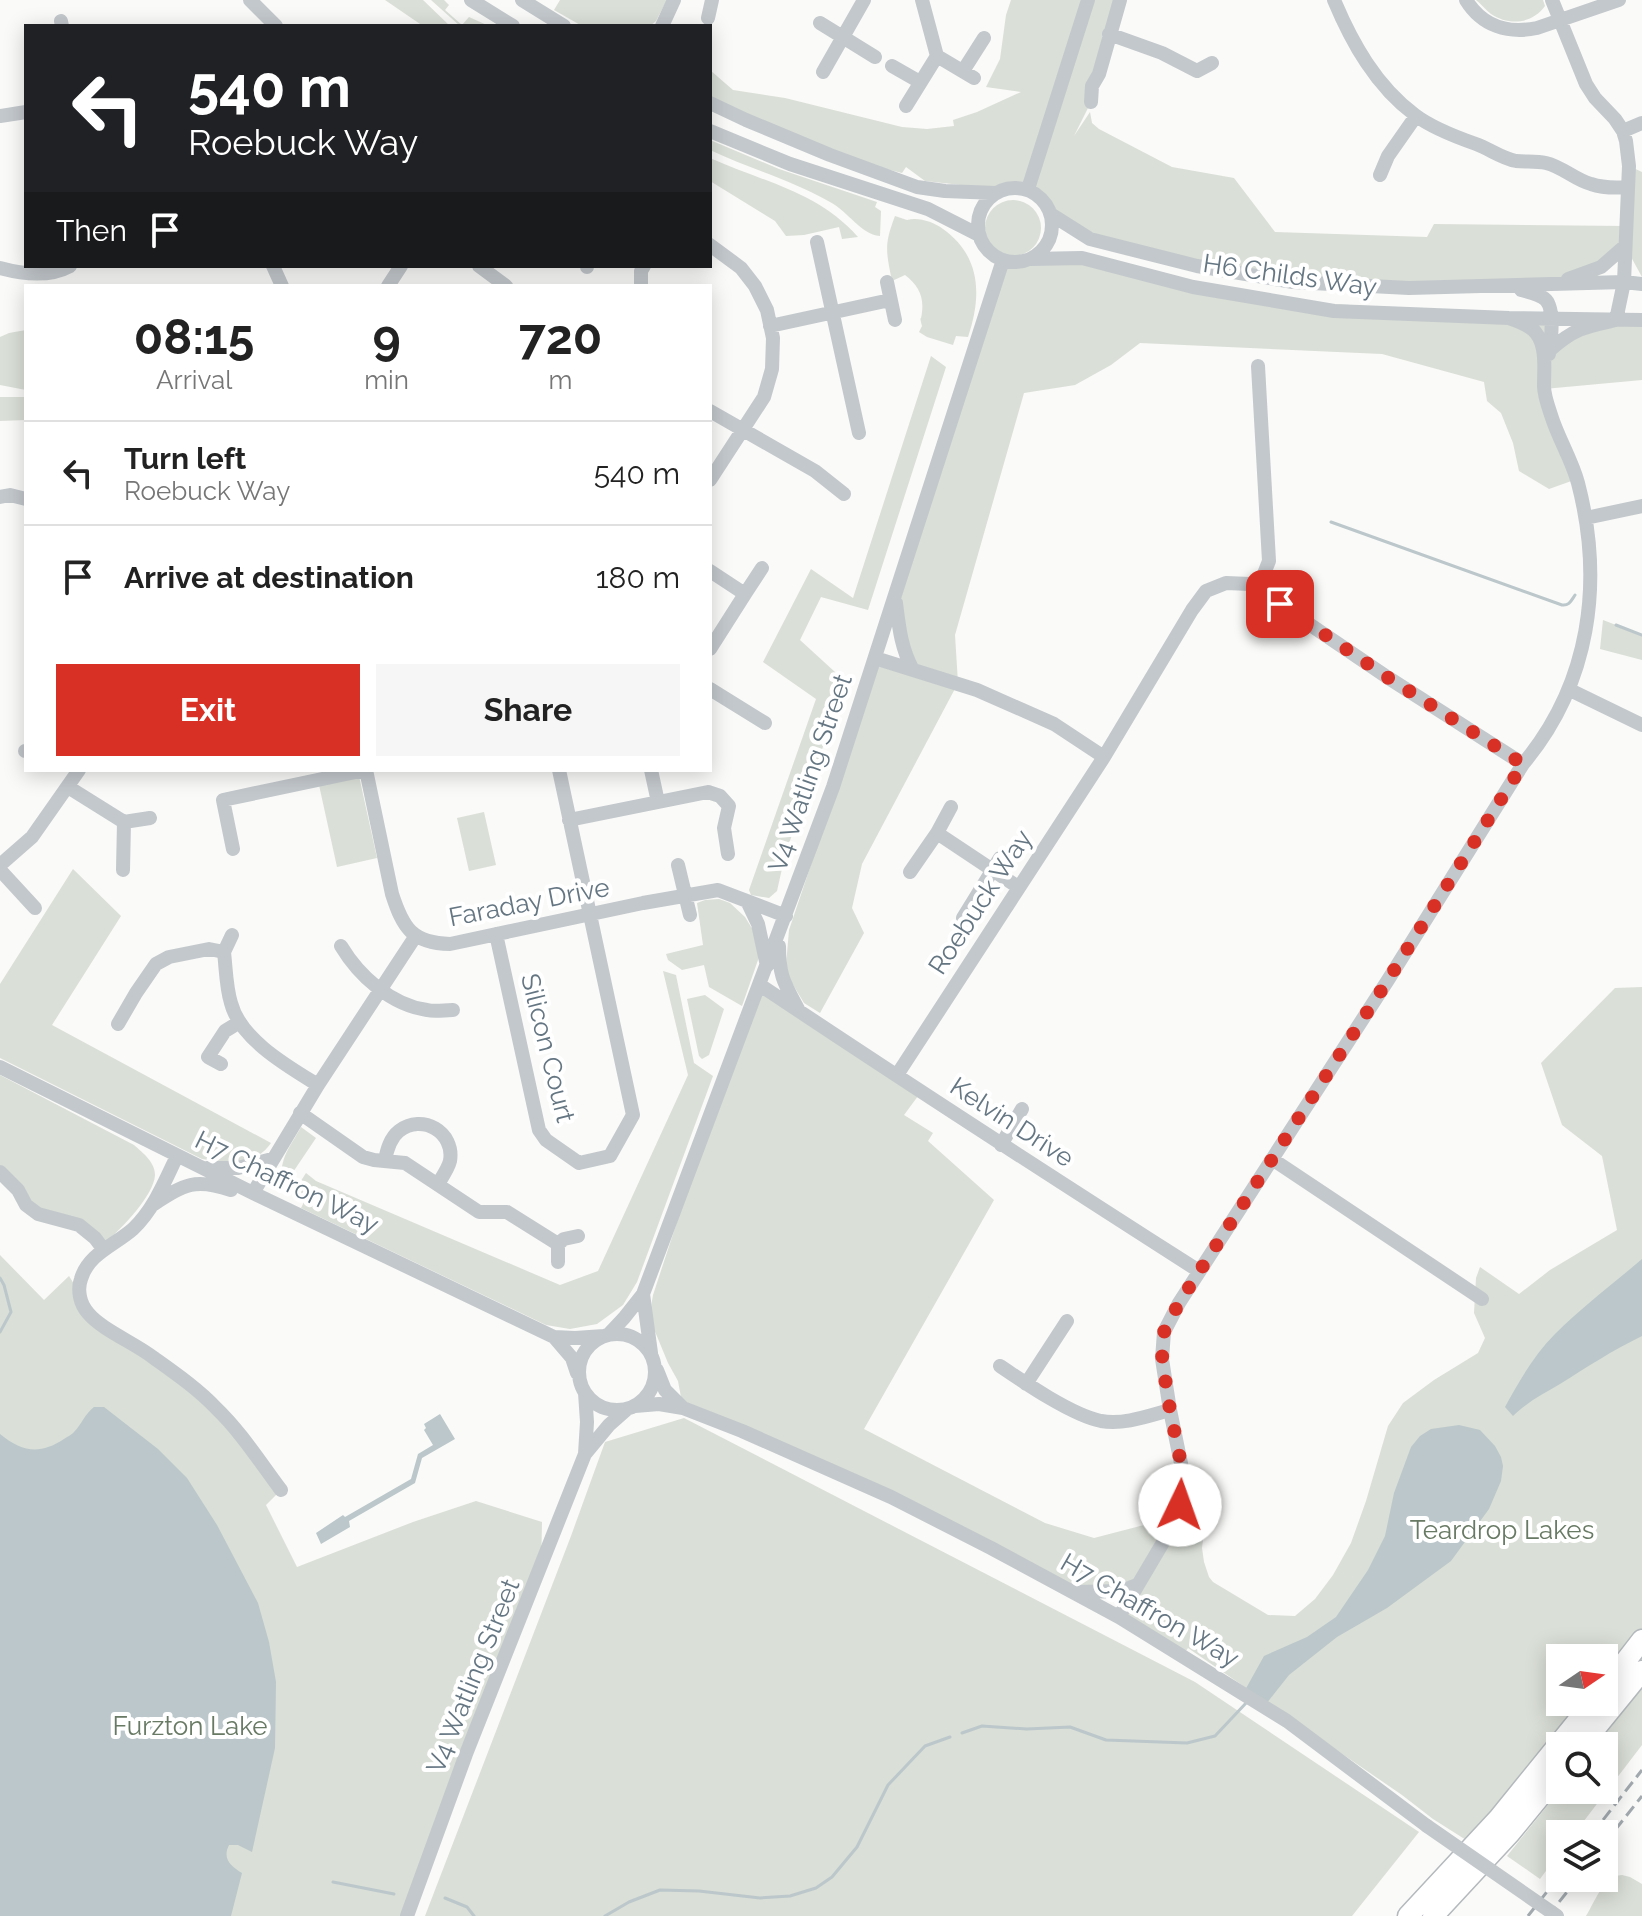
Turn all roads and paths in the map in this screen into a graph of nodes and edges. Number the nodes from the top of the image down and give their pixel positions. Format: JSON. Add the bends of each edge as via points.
{"nodes":[{"id":1,"x":250,"y":0,"type":"edge"},
{"id":2,"x":471,"y":0,"type":"edge"},
{"id":3,"x":674,"y":0,"type":"edge"},
{"id":4,"x":712,"y":0,"type":"edge"},
{"id":5,"x":864,"y":0,"type":"edge"},
{"id":6,"x":922,"y":0,"type":"edge"},
{"id":7,"x":1088,"y":0,"type":"edge"},
{"id":8,"x":1120,"y":0,"type":"edge"},
{"id":9,"x":1334,"y":0,"type":"edge"},
{"id":10,"x":1466,"y":0,"type":"edge"},
{"id":11,"x":1552,"y":0,"type":"edge"},
{"id":12,"x":1619,"y":0,"type":"edge"},
{"id":13,"x":528,"y":4,"type":"edge"},
{"id":14,"x":708,"y":18,"type":"dead end"},
{"id":15,"x":1560,"y":20,"type":"junction"},
{"id":16,"x":820,"y":23,"type":"dead end"},
{"id":17,"x":274,"y":24,"type":"edge"},
{"id":18,"x":510,"y":24,"type":"edge"},
{"id":19,"x":560,"y":24,"type":"edge"},
{"id":20,"x":663,"y":24,"type":"edge"},
{"id":21,"x":1109,"y":34,"type":"junction"},
{"id":22,"x":844,"y":37,"type":"junction"},
{"id":23,"x":984,"y":38,"type":"dead end"},
{"id":24,"x":937,"y":56,"type":"junction"},
{"id":25,"x":875,"y":57,"type":"dead end"},
{"id":26,"x":1212,"y":63,"type":"dead end"},
{"id":27,"x":892,"y":66,"type":"dead end"},
{"id":28,"x":823,"y":72,"type":"dead end"},
{"id":29,"x":920,"y":82,"type":"junction"},
{"id":30,"x":1091,"y":102,"type":"dead end"},
{"id":31,"x":712,"y":104,"type":"edge"},
{"id":32,"x":906,"y":106,"type":"dead end"},
{"id":33,"x":24,"y":112,"type":"edge"},
{"id":34,"x":0,"y":116,"type":"edge"},
{"id":35,"x":1416,"y":116,"type":"junction"},
{"id":36,"x":1642,"y":123,"type":"edge"},
{"id":37,"x":1623,"y":131,"type":"junction"},
{"id":38,"x":712,"y":132,"type":"edge"},
{"id":39,"x":1380,"y":175,"type":"dead end"},
{"id":40,"x":1628,"y":187,"type":"junction"},
{"id":41,"x":1028,"y":189,"type":"junction"},
{"id":42,"x":996,"y":193,"type":"junction"},
{"id":43,"x":1052,"y":215,"type":"junction"},
{"id":44,"x":979,"y":235,"type":"junction"},
{"id":45,"x":817,"y":242,"type":"dead end"},
{"id":46,"x":712,"y":246,"type":"edge"},
{"id":47,"x":1625,"y":246,"type":"junction"},
{"id":48,"x":1031,"y":259,"type":"junction"},
{"id":49,"x":1003,"y":260,"type":"junction"},
{"id":50,"x":0,"y":268,"type":"edge"},
{"id":51,"x":67,"y":268,"type":"edge"},
{"id":52,"x":482,"y":268,"type":"edge"},
{"id":53,"x":39,"y":280,"type":"edge"},
{"id":54,"x":887,"y":282,"type":"dead end"},
{"id":55,"x":1624,"y":282,"type":"junction"},
{"id":56,"x":503,"y":284,"type":"edge"},
{"id":57,"x":1642,"y":284,"type":"edge"},
{"id":58,"x":1548,"y":285,"type":"junction"},
{"id":59,"x":1507,"y":286,"type":"junction"},
{"id":60,"x":890,"y":300,"type":"junction"},
{"id":61,"x":1620,"y":302,"type":"junction"},
{"id":62,"x":832,"y":312,"type":"junction"},
{"id":63,"x":1642,"y":312,"type":"edge"},
{"id":64,"x":1551,"y":317,"type":"junction"},
{"id":65,"x":1509,"y":318,"type":"junction"},
{"id":66,"x":895,"y":320,"type":"dead end"},
{"id":67,"x":1616,"y":320,"type":"junction"},
{"id":68,"x":1642,"y":320,"type":"edge"},
{"id":69,"x":770,"y":326,"type":"junction"},
{"id":70,"x":1550,"y":350,"type":"junction"},
{"id":71,"x":1258,"y":366,"type":"dead end"},
{"id":72,"x":1545,"y":370,"type":"junction"},
{"id":73,"x":712,"y":412,"type":"edge"},
{"id":74,"x":743,"y":429,"type":"junction"},
{"id":75,"x":859,"y":433,"type":"dead end"},
{"id":76,"x":712,"y":477,"type":"edge"},
{"id":77,"x":844,"y":494,"type":"dead end"},
{"id":78,"x":0,"y":497,"type":"edge"},
{"id":79,"x":24,"y":498,"type":"edge"},
{"id":80,"x":1642,"y":506,"type":"edge"},
{"id":81,"x":1586,"y":518,"type":"junction"},
{"id":82,"x":762,"y":568,"type":"dead end"},
{"id":83,"x":712,"y":572,"type":"edge"},
{"id":84,"x":1258,"y":589,"type":"junction"},
{"id":85,"x":745,"y":594,"type":"junction"},
{"id":86,"x":895,"y":594,"type":"junction"},
{"id":87,"x":712,"y":646,"type":"edge"},
{"id":88,"x":875,"y":658,"type":"junction"},
{"id":89,"x":913,"y":670,"type":"junction"},
{"id":90,"x":712,"y":690,"type":"edge"},
{"id":91,"x":1570,"y":690,"type":"junction"},
{"id":92,"x":765,"y":723,"type":"dead end"},
{"id":93,"x":1642,"y":725,"type":"edge"},
{"id":94,"x":1104,"y":757,"type":"junction"},
{"id":95,"x":1523,"y":764,"type":"junction"},
{"id":96,"x":78,"y":772,"type":"edge"},
{"id":97,"x":356,"y":772,"type":"edge"},
{"id":98,"x":365,"y":772,"type":"edge"},
{"id":99,"x":559,"y":772,"type":"edge"},
{"id":100,"x":651,"y":772,"type":"edge"},
{"id":101,"x":68,"y":787,"type":"junction"},
{"id":102,"x":658,"y":802,"type":"junction"},
{"id":103,"x":951,"y":807,"type":"dead end"},
{"id":104,"x":150,"y":818,"type":"dead end"},
{"id":105,"x":569,"y":820,"type":"junction"},
{"id":106,"x":124,"y":822,"type":"junction"},
{"id":107,"x":937,"y":833,"type":"junction"},
{"id":108,"x":233,"y":849,"type":"dead end"},
{"id":109,"x":728,"y":854,"type":"dead end"},
{"id":110,"x":677,"y":865,"type":"dead end"},
{"id":111,"x":996,"y":865,"type":"junction"},
{"id":112,"x":0,"y":867,"type":"edge"},
{"id":113,"x":123,"y":870,"type":"dead end"},
{"id":114,"x":910,"y":872,"type":"dead end"},
{"id":115,"x":1018,"y":887,"type":"junction"},
{"id":116,"x":685,"y":895,"type":"junction"},
{"id":117,"x":747,"y":901,"type":"junction"},
{"id":118,"x":35,"y":908,"type":"dead end"},
{"id":119,"x":590,"y":915,"type":"junction"},
{"id":120,"x":690,"y":915,"type":"dead end"},
{"id":121,"x":786,"y":916,"type":"junction"},
{"id":122,"x":963,"y":918,"type":"dead end"},
{"id":123,"x":496,"y":934,"type":"junction"},
{"id":124,"x":779,"y":934,"type":"junction"},
{"id":125,"x":232,"y":935,"type":"dead end"},
{"id":126,"x":415,"y":937,"type":"junction"},
{"id":127,"x":341,"y":946,"type":"dead end"},
{"id":128,"x":224,"y":952,"type":"junction"},
{"id":129,"x":767,"y":966,"type":"junction"},
{"id":130,"x":760,"y":985,"type":"junction"},
{"id":131,"x":380,"y":989,"type":"junction"},
{"id":132,"x":453,"y":1010,"type":"dead end"},
{"id":133,"x":800,"y":1012,"type":"junction"},
{"id":134,"x":238,"y":1023,"type":"junction"},
{"id":135,"x":118,"y":1024,"type":"dead end"},
{"id":136,"x":221,"y":1064,"type":"dead end"},
{"id":137,"x":0,"y":1067,"type":"edge"},
{"id":138,"x":897,"y":1075,"type":"junction"},
{"id":139,"x":318,"y":1085,"type":"junction"},
{"id":140,"x":1022,"y":1109,"type":"dead end"},
{"id":141,"x":300,"y":1113,"type":"junction"},
{"id":142,"x":1001,"y":1145,"type":"junction"},
{"id":143,"x":177,"y":1156,"type":"junction"},
{"id":144,"x":272,"y":1159,"type":"junction"},
{"id":145,"x":1272,"y":1159,"type":"junction"},
{"id":146,"x":385,"y":1160,"type":"junction"},
{"id":147,"x":202,"y":1168,"type":"junction"},
{"id":148,"x":0,"y":1172,"type":"edge"},
{"id":149,"x":438,"y":1184,"type":"junction"},
{"id":150,"x":259,"y":1196,"type":"junction"},
{"id":151,"x":154,"y":1204,"type":"junction"},
{"id":152,"x":578,"y":1236,"type":"dead end"},
{"id":153,"x":558,"y":1244,"type":"junction"},
{"id":154,"x":104,"y":1250,"type":"junction"},
{"id":155,"x":558,"y":1262,"type":"dead end"},
{"id":156,"x":1199,"y":1271,"type":"junction"},
{"id":157,"x":643,"y":1294,"type":"junction"},
{"id":158,"x":1482,"y":1299,"type":"dead end"},
{"id":159,"x":1067,"y":1321,"type":"dead end"},
{"id":160,"x":606,"y":1335,"type":"junction"},
{"id":161,"x":554,"y":1337,"type":"junction"},
{"id":162,"x":652,"y":1358,"type":"junction"},
{"id":163,"x":1000,"y":1366,"type":"dead end"},
{"id":164,"x":579,"y":1378,"type":"junction"},
{"id":165,"x":1026,"y":1384,"type":"junction"},
{"id":166,"x":585,"y":1393,"type":"junction"},
{"id":167,"x":630,"y":1408,"type":"junction"},
{"id":168,"x":683,"y":1408,"type":"junction"},
{"id":169,"x":1170,"y":1410,"type":"junction"},
{"id":170,"x":585,"y":1454,"type":"junction"},
{"id":171,"x":281,"y":1490,"type":"dead end"},
{"id":172,"x":1137,"y":1585,"type":"junction"},
{"id":173,"x":1073,"y":1592,"type":"junction"},
{"id":174,"x":1119,"y":1617,"type":"junction"},
{"id":175,"x":1642,"y":1640,"type":"edge"},
{"id":176,"x":1618,"y":1671,"type":"edge"},
{"id":177,"x":1642,"y":1671,"type":"edge"},
{"id":178,"x":1582,"y":1716,"type":"edge"},
{"id":179,"x":1592,"y":1732,"type":"edge"},
{"id":180,"x":1546,"y":1789,"type":"edge"},
{"id":181,"x":407,"y":1916,"type":"edge"},
{"id":182,"x":1408,"y":1916,"type":"edge"},
{"id":183,"x":1433,"y":1916,"type":"edge"},
{"id":184,"x":1557,"y":1916,"type":"edge"}],
"edges":[{"from":1,"to":17,"type":"street"},
{"from":2,"to":18,"type":"street"},
{"from":3,"to":20,"type":"street"},
{"from":4,"to":14,"type":"street"},
{"from":5,"to":22,"type":"street"},
{"from":6,"to":24,"type":"street"},
{"from":7,"to":41,"type":"street"},
{"from":8,"to":21,"type":"street"},
{"from":9,"to":35,"type":"street","via":[[1361,55],[1386,89]]},
{"from":10,"to":15,"type":"street","via":[[1480,16],[1509,31]]},
{"from":11,"to":15,"type":"street"},
{"from":12,"to":15,"type":"street"},
{"from":13,"to":19,"type":"street"},
{"from":15,"to":37,"type":"street","via":[[1586,84]]},
{"from":16,"to":22,"type":"street"},
{"from":21,"to":26,"type":"street","via":[[1162,53],[1199,78]]},
{"from":21,"to":30,"type":"street"},
{"from":22,"to":25,"type":"street"},
{"from":22,"to":28,"type":"street"},
{"from":23,"to":24,"type":"street","via":[[969,75]]},
{"from":24,"to":29,"type":"street"},
{"from":27,"to":29,"type":"street"},
{"from":29,"to":32,"type":"street"},
{"from":31,"to":42,"type":"street","via":[[917,187]]},
{"from":33,"to":34,"type":"street"},
{"from":35,"to":39,"type":"street"},
{"from":35,"to":40,"type":"street","via":[[1500,157],[1546,163],[1589,184]]},
{"from":36,"to":37,"type":"street"},
{"from":37,"to":40,"type":"street"},
{"from":38,"to":44,"type":"street","via":[[790,164],[914,204]]},
{"from":40,"to":47,"type":"street"},
{"from":41,"to":42,"type":"street"},
{"from":41,"to":43,"type":"street"},
{"from":42,"to":44,"type":"street","via":[[981,211]]},
{"from":43,"to":48,"type":"street","via":[[1051,236]]},
{"from":43,"to":59,"type":"street","name":"H6 Childs Way","via":[[1090,239],[1197,266],[1293,282]]},
{"from":44,"to":49,"type":"street","via":[[992,255]]},
{"from":45,"to":62,"type":"street"},
{"from":46,"to":69,"type":"street","via":[[755,286]]},
{"from":47,"to":55,"type":"street"},
{"from":47,"to":58,"type":"street","via":[[1601,267]]},
{"from":48,"to":49,"type":"street"},
{"from":48,"to":65,"type":"street","name":"H6 Childs Way","via":[[1082,258],[1193,287],[1334,311]]},
{"from":49,"to":86,"type":"street","name":"V4 Watling Street"},
{"from":50,"to":53,"type":"street"},
{"from":51,"to":53,"type":"street"},
{"from":52,"to":56,"type":"street"},
{"from":54,"to":60,"type":"street"},
{"from":55,"to":57,"type":"street","name":"H6 Childs Way"},
{"from":55,"to":58,"type":"street","name":"H6 Childs Way"},
{"from":55,"to":61,"type":"street"},
{"from":58,"to":59,"type":"street","name":"H6 Childs Way"},
{"from":59,"to":64,"type":"street","via":[[1538,294],[1551,307]]},
{"from":60,"to":62,"type":"street"},
{"from":60,"to":66,"type":"street"},
{"from":61,"to":63,"type":"street"},
{"from":61,"to":67,"type":"street"},
{"from":62,"to":69,"type":"street"},
{"from":62,"to":75,"type":"street"},
{"from":64,"to":65,"type":"street","name":"H6 Childs Way"},
{"from":64,"to":67,"type":"street","name":"H6 Childs Way"},
{"from":64,"to":70,"type":"street"},
{"from":65,"to":72,"type":"street","via":[[1535,332]]},
{"from":67,"to":68,"type":"street","name":"H6 Childs Way"},
{"from":67,"to":70,"type":"street","via":[[1578,329]]},
{"from":69,"to":74,"type":"street","via":[[772,369],[764,397]]},
{"from":70,"to":72,"type":"street"},
{"from":71,"to":84,"type":"street","via":[[1269,561]]},
{"from":72,"to":81,"type":"street","via":[[1551,416],[1577,479]]},
{"from":73,"to":74,"type":"street"},
{"from":74,"to":76,"type":"street"},
{"from":74,"to":77,"type":"street","via":[[815,471],[827,488]]},
{"from":78,"to":79,"type":"street"},
{"from":80,"to":81,"type":"street"},
{"from":81,"to":91,"type":"street","via":[[1591,577],[1586,635]]},
{"from":82,"to":85,"type":"street"},
{"from":83,"to":85,"type":"street"},
{"from":84,"to":94,"type":"street","name":"Roebuck Way","via":[[1226,583],[1206,591]]},
{"from":84,"to":95,"type":"street","name":"Roebuck Way"},
{"from":85,"to":87,"type":"street"},
{"from":86,"to":88,"type":"street","name":"V4 Watling Street"},
{"from":86,"to":89,"type":"street","via":[[900,639]]},
{"from":88,"to":89,"type":"street"},
{"from":88,"to":121,"type":"street","name":"V4 Watling Street"},
{"from":89,"to":94,"type":"street","via":[[977,690],[1054,724]]},
{"from":90,"to":92,"type":"street"},
{"from":91,"to":93,"type":"street"},
{"from":91,"to":95,"type":"street"},
{"from":94,"to":115,"type":"street","name":"Roebuck Way"},
{"from":95,"to":145,"type":"street"},
{"from":96,"to":101,"type":"street"},
{"from":97,"to":108,"type":"street","via":[[223,800]]},
{"from":98,"to":126,"type":"street","name":"Faraday Drive","via":[[392,894]]},
{"from":99,"to":105,"type":"street"},
{"from":100,"to":102,"type":"street"},
{"from":101,"to":106,"type":"street"},
{"from":101,"to":112,"type":"street","via":[[32,837]]},
{"from":102,"to":105,"type":"street"},
{"from":102,"to":109,"type":"street","via":[[708,792],[720,796],[734,815],[724,828]]},
{"from":103,"to":107,"type":"street"},
{"from":104,"to":106,"type":"street"},
{"from":105,"to":119,"type":"street"},
{"from":106,"to":113,"type":"street"},
{"from":107,"to":111,"type":"street"},
{"from":107,"to":114,"type":"street"},
{"from":110,"to":116,"type":"street"},
{"from":111,"to":115,"type":"street"},
{"from":111,"to":122,"type":"street"},
{"from":112,"to":118,"type":"street"},
{"from":115,"to":138,"type":"street","name":"Roebuck Way"},
{"from":116,"to":117,"type":"street","name":"Faraday Drive","via":[[718,890]]},
{"from":116,"to":119,"type":"street","name":"Faraday Drive"},
{"from":116,"to":120,"type":"street"},
{"from":117,"to":121,"type":"street","name":"Faraday Drive"},
{"from":117,"to":129,"type":"street"},
{"from":119,"to":123,"type":"street","name":"Faraday Drive"},
{"from":119,"to":123,"type":"street","name":"Silicon Court","via":[[633,1115],[610,1156],[579,1163],[539,1130]]},
{"from":121,"to":124,"type":"street","name":"V4 Watling Street"},
{"from":123,"to":126,"type":"street","name":"Faraday Drive","via":[[450,944]]},
{"from":124,"to":129,"type":"street","name":"V4 Watling Street"},
{"from":124,"to":133,"type":"street","name":"Kelvin Drive","via":[[782,979]]},
{"from":125,"to":128,"type":"street"},
{"from":126,"to":131,"type":"street"},
{"from":127,"to":131,"type":"street"},
{"from":128,"to":134,"type":"street"},
{"from":128,"to":135,"type":"street","via":[[209,949],[156,964]]},
{"from":129,"to":130,"type":"street","name":"V4 Watling Street"},
{"from":130,"to":133,"type":"street","name":"Kelvin Drive"},
{"from":130,"to":157,"type":"street","name":"V4 Watling Street"},
{"from":131,"to":132,"type":"street","via":[[428,1011]]},
{"from":131,"to":139,"type":"street"},
{"from":133,"to":138,"type":"street","name":"Kelvin Drive"},
{"from":134,"to":136,"type":"street","via":[[225,1031],[208,1057]]},
{"from":134,"to":139,"type":"street","via":[[272,1055]]},
{"from":137,"to":143,"type":"street","name":"H7 Chaffron Way"},
{"from":138,"to":142,"type":"street","name":"Kelvin Drive"},
{"from":139,"to":141,"type":"street"},
{"from":140,"to":142,"type":"street"},
{"from":141,"to":144,"type":"street"},
{"from":141,"to":146,"type":"street","via":[[363,1157]]},
{"from":142,"to":156,"type":"street","name":"Kelvin Drive"},
{"from":143,"to":147,"type":"street","name":"H7 Chaffron Way"},
{"from":143,"to":151,"type":"street"},
{"from":144,"to":147,"type":"street","via":[[238,1168]]},
{"from":144,"to":150,"type":"street"},
{"from":145,"to":156,"type":"street"},
{"from":145,"to":158,"type":"street"},
{"from":146,"to":149,"type":"street","via":[[405,1163]]},
{"from":146,"to":149,"type":"street","via":[[398,1132],[414,1124],[430,1125],[449,1145],[450,1163]]},
{"from":147,"to":150,"type":"street","name":"H7 Chaffron Way"},
{"from":148,"to":154,"type":"street","via":[[26,1205],[38,1214],[79,1225]]},
{"from":149,"to":153,"type":"street","via":[[479,1212],[507,1212]]},
{"from":150,"to":151,"type":"street","via":[[196,1183]]},
{"from":150,"to":161,"type":"street","name":"H7 Chaffron Way"},
{"from":151,"to":154,"type":"street","via":[[134,1228]]},
{"from":152,"to":153,"type":"street"},
{"from":153,"to":155,"type":"street"},
{"from":154,"to":171,"type":"street","via":[[80,1280],[81,1303],[88,1314],[215,1406]]},
{"from":156,"to":169,"type":"street","via":[[1164,1332],[1162,1359]]},
{"from":157,"to":160,"type":"street","name":"V4 Watling Street"},
{"from":157,"to":162,"type":"street","name":"V4 Watling Street"},
{"from":159,"to":165,"type":"street"},
{"from":160,"to":161,"type":"street","name":"H7 Chaffron Way"},
{"from":160,"to":162,"type":"street","via":[[633,1337]]},
{"from":160,"to":164,"type":"street","via":[[584,1353]]},
{"from":161,"to":164,"type":"street","via":[[572,1358]]},
{"from":162,"to":167,"type":"street","via":[[656,1372],[650,1392]]},
{"from":162,"to":168,"type":"street","via":[[665,1390]]},
{"from":163,"to":165,"type":"street"},
{"from":164,"to":166,"type":"street"},
{"from":165,"to":169,"type":"street","via":[[1102,1421],[1128,1421]]},
{"from":166,"to":167,"type":"street","via":[[603,1408]]},
{"from":166,"to":170,"type":"street","name":"V4 Watling Street"},
{"from":167,"to":168,"type":"street","name":"H7 Chaffron Way"},
{"from":167,"to":170,"type":"street","name":"V4 Watling Street"},
{"from":168,"to":173,"type":"street","name":"H7 Chaffron Way","via":[[891,1497]]},
{"from":169,"to":172,"type":"street","via":[[1185,1483],[1168,1534]]},
{"from":170,"to":181,"type":"street","name":"V4 Watling Street"},
{"from":172,"to":173,"type":"street","via":[[1121,1591]]},
{"from":172,"to":174,"type":"street"},
{"from":173,"to":174,"type":"street","name":"H7 Chaffron Way"},
{"from":174,"to":184,"type":"street","name":"H7 Chaffron Way","bridge":true,"via":[[1287,1721]]},
{"from":175,"to":176,"type":"highway"},
{"from":177,"to":179,"type":"highway"},
{"from":178,"to":182,"type":"highway","via":[[1499,1818]]},
{"from":180,"to":183,"type":"highway"}]}
